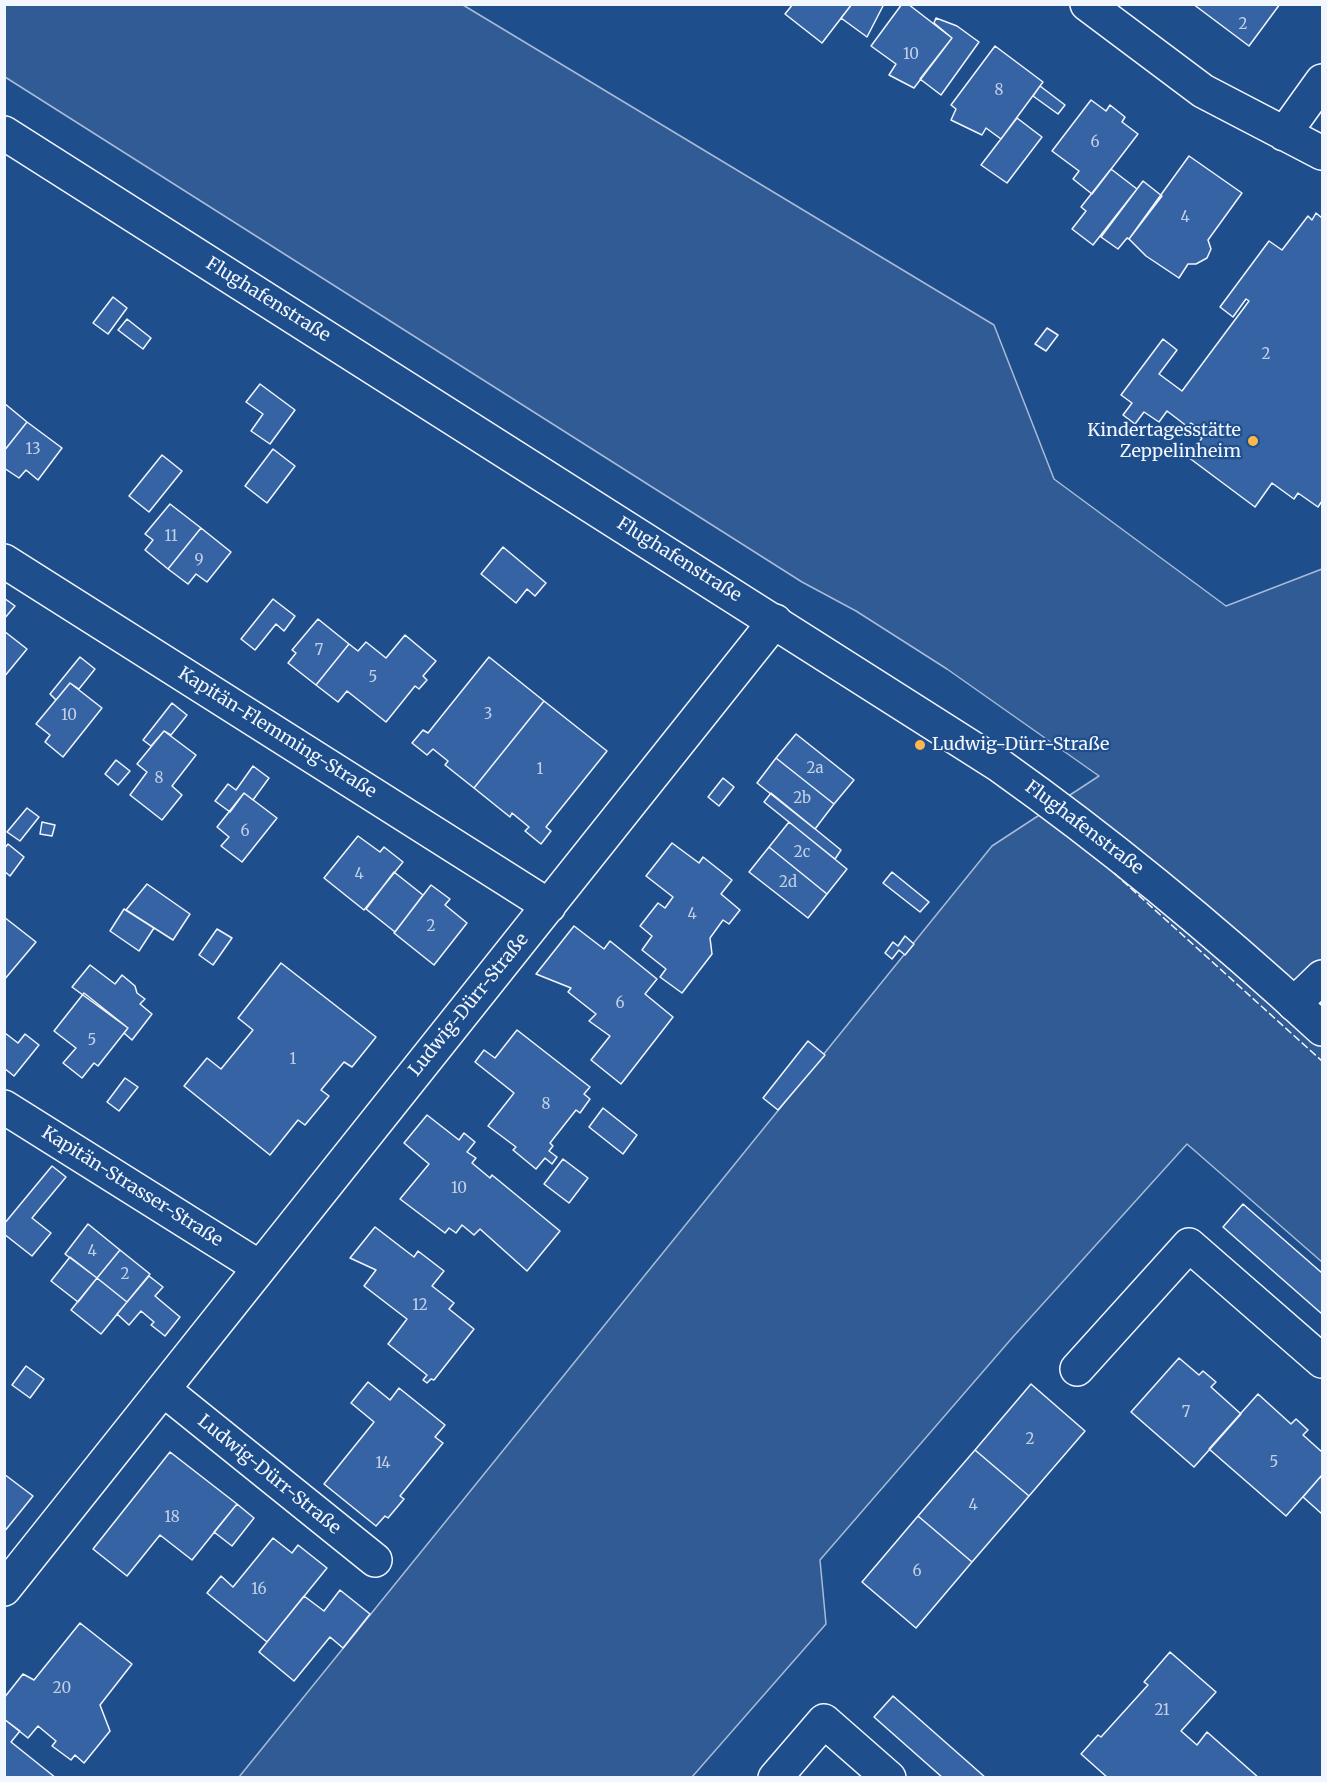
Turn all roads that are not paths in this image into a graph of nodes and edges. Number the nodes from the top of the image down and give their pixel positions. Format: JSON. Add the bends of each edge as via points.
{"nodes":[{"id":1,"x":1087,"y":4,"type":"edge"},
{"id":2,"x":1323,"y":81,"type":"edge"},
{"id":3,"x":4,"y":133,"type":"edge"},
{"id":4,"x":1284,"y":134,"type":"junction"},
{"id":5,"x":1323,"y":153,"type":"edge"},
{"id":6,"x":4,"y":561,"type":"edge"},
{"id":7,"x":775,"y":621,"type":"junction"},
{"id":8,"x":549,"y":906,"type":"junction"},
{"id":9,"x":1323,"y":977,"type":"edge"},
{"id":10,"x":1294,"y":1004,"type":"junction"},
{"id":11,"x":1323,"y":1029,"type":"edge"},
{"id":12,"x":4,"y":1107,"type":"edge"},
{"id":13,"x":259,"y":1267,"type":"junction"},
{"id":14,"x":1323,"y":1361,"type":"edge"},
{"id":15,"x":1077,"y":1369,"type":"dead end"},
{"id":16,"x":164,"y":1390,"type":"junction"},
{"id":17,"x":375,"y":1560,"type":"dead end"},
{"id":18,"x":4,"y":1589,"type":"edge"},
{"id":19,"x":775,"y":1778,"type":"edge"},
{"id":20,"x":889,"y":1778,"type":"edge"}],
"edges":[{"from":1,"to":4,"type":"street","via":[[1203,91]]},
{"from":2,"to":4,"type":"street"},
{"from":3,"to":7,"type":"street","name":"Flughafenstraße"},
{"from":4,"to":5,"type":"street"},
{"from":6,"to":8,"type":"street","name":"Kapitän-Flemming-Straße"},
{"from":7,"to":8,"type":"street","name":"Ludwig-Dürr-Straße"},
{"from":7,"to":10,"type":"street","name":"Flughafenstraße","via":[[1053,804],[1167,893]]},
{"from":8,"to":13,"type":"street","name":"Ludwig-Dürr-Straße"},
{"from":9,"to":10,"type":"street"},
{"from":10,"to":11,"type":"street","name":"Flughafenstraße"},
{"from":12,"to":13,"type":"street","name":"Kapitän-Strasser-Straße"},
{"from":13,"to":16,"type":"street","name":"Ludwig-Dürr-Straße"},
{"from":14,"to":15,"type":"street","via":[[1189,1245]]},
{"from":16,"to":17,"type":"street","name":"Ludwig-Dürr-Straße"},
{"from":16,"to":18,"type":"street","name":"Ludwig-Dürr-Straße"},
{"from":19,"to":20,"type":"street","via":[[824,1721]]}]}
